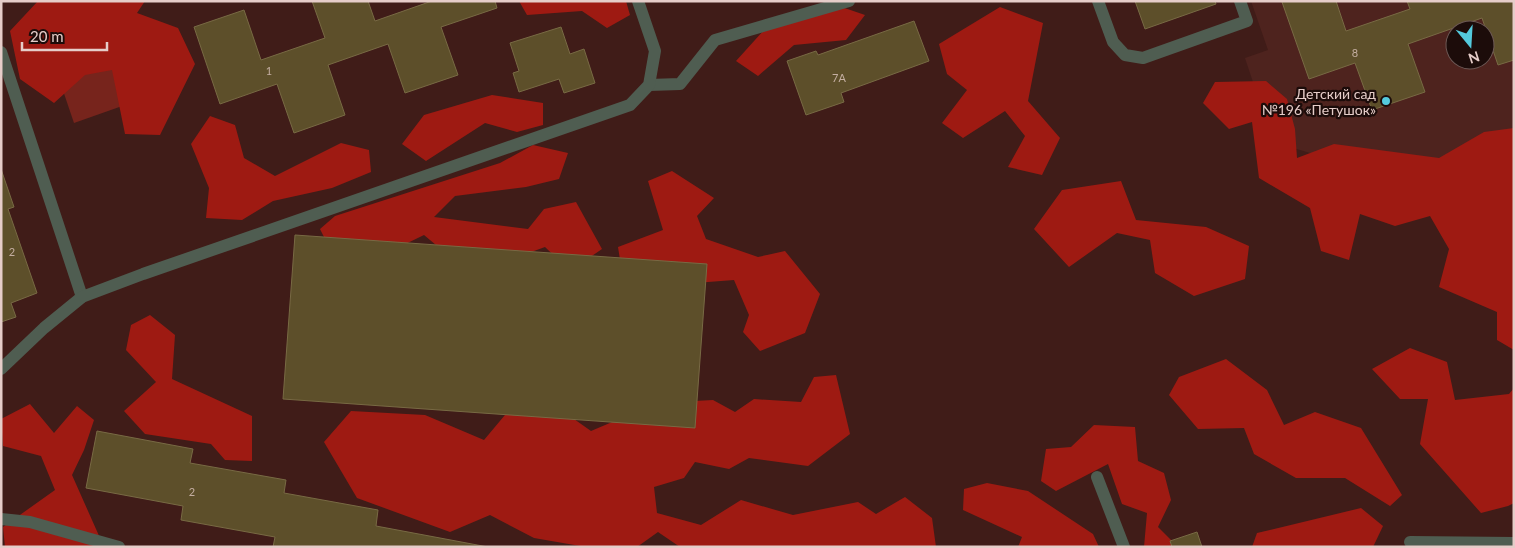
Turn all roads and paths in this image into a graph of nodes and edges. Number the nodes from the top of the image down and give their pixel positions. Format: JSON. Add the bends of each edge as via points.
{"nodes":[{"id":1,"x":638,"y":1,"type":"edge"},
{"id":2,"x":849,"y":1,"type":"edge"},
{"id":3,"x":1098,"y":1,"type":"edge"},
{"id":4,"x":1240,"y":1,"type":"edge"},
{"id":5,"x":1,"y":52,"type":"edge"},
{"id":6,"x":650,"y":85,"type":"junction"},
{"id":7,"x":82,"y":297,"type":"junction"},
{"id":8,"x":1,"y":369,"type":"edge"},
{"id":9,"x":1097,"y":477,"type":"dead end"},
{"id":10,"x":1,"y":519,"type":"edge"},
{"id":11,"x":1410,"y":542,"type":"dead end"},
{"id":12,"x":1514,"y":543,"type":"edge"},
{"id":13,"x":119,"y":547,"type":"edge"},
{"id":14,"x":1124,"y":547,"type":"edge"}],
"edges":[{"from":1,"to":6,"type":"lane","via":[[655,51]]},
{"from":2,"to":6,"type":"lane","via":[[715,40],[680,84]]},
{"from":3,"to":4,"type":"lane","via":[[1113,42],[1125,55],[1142,58],[1247,22]]},
{"from":5,"to":7,"type":"lane"},
{"from":6,"to":7,"type":"lane","via":[[630,105]]},
{"from":7,"to":8,"type":"lane"},
{"from":9,"to":14,"type":"lane"},
{"from":10,"to":13,"type":"lane","via":[[30,522]]},
{"from":11,"to":12,"type":"lane"}]}
